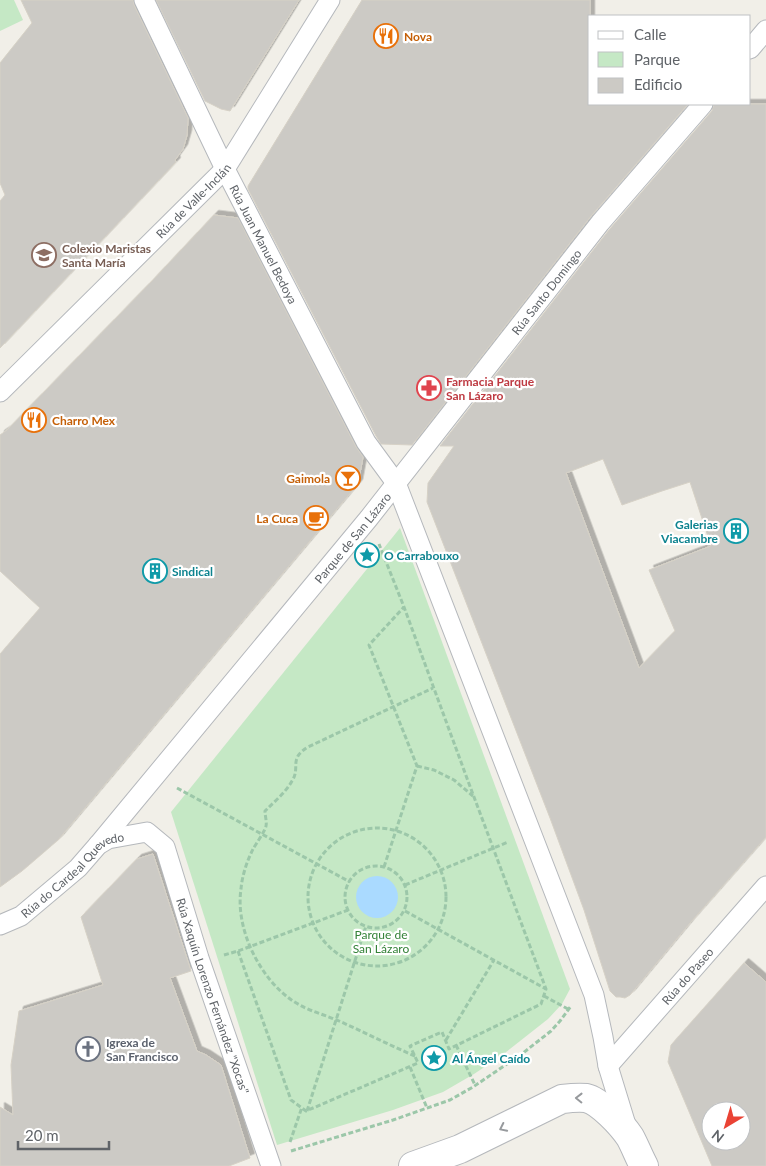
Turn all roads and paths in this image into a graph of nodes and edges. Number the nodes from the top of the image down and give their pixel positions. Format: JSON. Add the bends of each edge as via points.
{"nodes":[{"id":1,"x":144,"y":0,"type":"edge"},
{"id":2,"x":330,"y":0,"type":"edge"},
{"id":3,"x":766,"y":30,"type":"edge"},
{"id":4,"x":751,"y":48,"type":"edge"},
{"id":5,"x":702,"y":105,"type":"edge"},
{"id":6,"x":225,"y":169,"type":"junction"},
{"id":7,"x":0,"y":392,"type":"edge"},
{"id":8,"x":396,"y":483,"type":"junction"},
{"id":9,"x":369,"y":518,"type":"junction"},
{"id":10,"x":404,"y":607,"type":"junction"},
{"id":11,"x":433,"y":688,"type":"junction"},
{"id":12,"x":394,"y":706,"type":"junction"},
{"id":13,"x":417,"y":766,"type":"junction"},
{"id":14,"x":154,"y":776,"type":"junction"},
{"id":15,"x":474,"y":797,"type":"junction"},
{"id":16,"x":396,"y":831,"type":"junction"},
{"id":17,"x":147,"y":832,"type":"joint"},
{"id":18,"x":262,"y":834,"type":"junction"},
{"id":19,"x":98,"y":844,"type":"junction"},
{"id":20,"x":494,"y":848,"type":"junction"},
{"id":21,"x":316,"y":863,"type":"junction"},
{"id":22,"x":384,"y":867,"type":"junction"},
{"id":23,"x":440,"y":871,"type":"junction"},
{"id":24,"x":350,"y":882,"type":"junction"},
{"id":25,"x":405,"y":885,"type":"junction"},
{"id":26,"x":766,"y":886,"type":"edge"},
{"id":27,"x":348,"y":910,"type":"junction"},
{"id":28,"x":405,"y":911,"type":"junction"},
{"id":29,"x":312,"y":924,"type":"junction"},
{"id":30,"x":0,"y":925,"type":"edge"},
{"id":31,"x":366,"y":926,"type":"junction"},
{"id":32,"x":439,"y":929,"type":"junction"},
{"id":33,"x":250,"y":947,"type":"junction"},
{"id":34,"x":238,"y":951,"type":"junction"},
{"id":35,"x":199,"y":958,"type":"junction"},
{"id":36,"x":494,"y":960,"type":"junction"},
{"id":37,"x":354,"y":963,"type":"junction"},
{"id":38,"x":546,"y":989,"type":"junction"},
{"id":39,"x":594,"y":995,"type":"junction"},
{"id":40,"x":544,"y":996,"type":"junction"},
{"id":41,"x":568,"y":1009,"type":"junction"},
{"id":42,"x":336,"y":1020,"type":"junction"},
{"id":43,"x":445,"y":1040,"type":"junction"},
{"id":44,"x":456,"y":1045,"type":"junction"},
{"id":45,"x":415,"y":1056,"type":"junction"},
{"id":46,"x":608,"y":1066,"type":"junction"},
{"id":47,"x":410,"y":1067,"type":"junction"},
{"id":48,"x":475,"y":1085,"type":"junction"},
{"id":49,"x":302,"y":1108,"type":"junction"},
{"id":50,"x":427,"y":1108,"type":"junction"},
{"id":51,"x":306,"y":1111,"type":"junction"},
{"id":52,"x":630,"y":1137,"type":"junction"},
{"id":53,"x":286,"y":1152,"type":"junction"},
{"id":54,"x":269,"y":1158,"type":"edge"},
{"id":55,"x":413,"y":1166,"type":"edge"},
{"id":56,"x":644,"y":1166,"type":"edge"}],
"edges":[{"from":1,"to":6,"type":"street","name":"Rúa Juan Manuel Bedoya"},
{"from":2,"to":6,"type":"street","name":"Rúa de Valle-Inclán"},
{"from":3,"to":4,"type":"street"},
{"from":5,"to":8,"type":"street","name":"Rúa Santo Domingo","via":[[600,223]]},
{"from":6,"to":7,"type":"street","name":"Rúa de Valle-Inclán"},
{"from":6,"to":8,"type":"street","name":"Rúa Juan Manuel Bedoya","via":[[366,442]]},
{"from":8,"to":9,"type":"street","name":"Parque de San Lázaro"},
{"from":8,"to":39,"type":"street","name":"Rúa Juan Manuel Bedoya"},
{"from":9,"to":10,"type":"path"},
{"from":9,"to":14,"type":"street","name":"Parque de San Lázaro"},
{"from":10,"to":11,"type":"path"},
{"from":10,"to":12,"type":"path","via":[[369,645]]},
{"from":11,"to":12,"type":"path"},
{"from":11,"to":15,"type":"path"},
{"from":12,"to":13,"type":"path"},
{"from":12,"to":18,"type":"path","via":[[299,752],[294,778],[265,811],[266,827]]},
{"from":13,"to":15,"type":"path","via":[[454,780]]},
{"from":13,"to":16,"type":"path"},
{"from":14,"to":18,"type":"path"},
{"from":14,"to":19,"type":"street","name":"Parque de San Lázaro"},
{"from":15,"to":20,"type":"path"},
{"from":16,"to":21,"type":"path","via":[[368,828],[352,832],[332,843]]},
{"from":16,"to":22,"type":"path"},
{"from":16,"to":23,"type":"path","via":[[416,839],[432,854]]},
{"from":17,"to":19,"type":"street","name":"Rúa do Cardeal Quevedo"},
{"from":17,"to":35,"type":"street","name":"Rúa Xaquín Lorenzo Fernández \"Xocas\"","via":[[165,847]]},
{"from":18,"to":21,"type":"path"},
{"from":18,"to":33,"type":"path","via":[[249,858],[240,891],[240,908]]},
{"from":19,"to":30,"type":"street","name":"Rúa do Cardeal Quevedo","via":[[78,868],[21,916]]},
{"from":20,"to":23,"type":"path"},
{"from":20,"to":38,"type":"path"},
{"from":21,"to":24,"type":"path"},
{"from":21,"to":29,"type":"path","via":[[309,880],[307,902]]},
{"from":22,"to":24,"type":"path","via":[[367,867]]},
{"from":22,"to":25,"type":"path","via":[[397,873]]},
{"from":23,"to":25,"type":"path"},
{"from":23,"to":32,"type":"path","via":[[446,899]]},
{"from":24,"to":27,"type":"path","via":[[345,898]]},
{"from":25,"to":28,"type":"path","via":[[408,902]]},
{"from":26,"to":46,"type":"street","name":"Rúa do Paseo"},
{"from":27,"to":29,"type":"path"},
{"from":27,"to":31,"type":"path"},
{"from":28,"to":31,"type":"path","via":[[389,926],[379,929]]},
{"from":28,"to":32,"type":"path"},
{"from":29,"to":33,"type":"path"},
{"from":29,"to":37,"type":"path","via":[[324,942],[342,958]]},
{"from":31,"to":37,"type":"path"},
{"from":32,"to":36,"type":"path"},
{"from":32,"to":37,"type":"path","via":[[429,943],[411,958],[389,966]]},
{"from":33,"to":34,"type":"path"},
{"from":33,"to":42,"type":"path","via":[[265,974],[282,992],[309,1010]]},
{"from":34,"to":35,"type":"path"},
{"from":34,"to":49,"type":"path","via":[[291,1100]]},
{"from":35,"to":54,"type":"street","name":"Rúa Xaquín Lorenzo Fernández \"Xocas\""},
{"from":36,"to":38,"type":"path"},
{"from":36,"to":43,"type":"path"},
{"from":37,"to":42,"type":"path"},
{"from":38,"to":40,"type":"path"},
{"from":39,"to":41,"type":"path"},
{"from":39,"to":46,"type":"street"},
{"from":40,"to":41,"type":"path"},
{"from":40,"to":44,"type":"path","via":[[541,1004]]},
{"from":41,"to":48,"type":"path","via":[[537,1043]]},
{"from":42,"to":45,"type":"path"},
{"from":42,"to":51,"type":"path"},
{"from":43,"to":44,"type":"path","via":[[449,1048]]},
{"from":43,"to":45,"type":"path","via":[[442,1032],[410,1046]]},
{"from":44,"to":48,"type":"path"},
{"from":45,"to":47,"type":"path","via":[[418,1063]]},
{"from":46,"to":52,"type":"street"},
{"from":47,"to":50,"type":"path"},
{"from":47,"to":51,"type":"path"},
{"from":48,"to":50,"type":"path","via":[[450,1100]]},
{"from":49,"to":51,"type":"path"},
{"from":49,"to":53,"type":"path"},
{"from":50,"to":53,"type":"path"},
{"from":52,"to":55,"type":"street","one_way":true,"via":[[600,1104],[587,1098],[562,1099],[460,1149]]},
{"from":52,"to":56,"type":"street"},
{"from":53,"to":54,"type":"path"}]}
